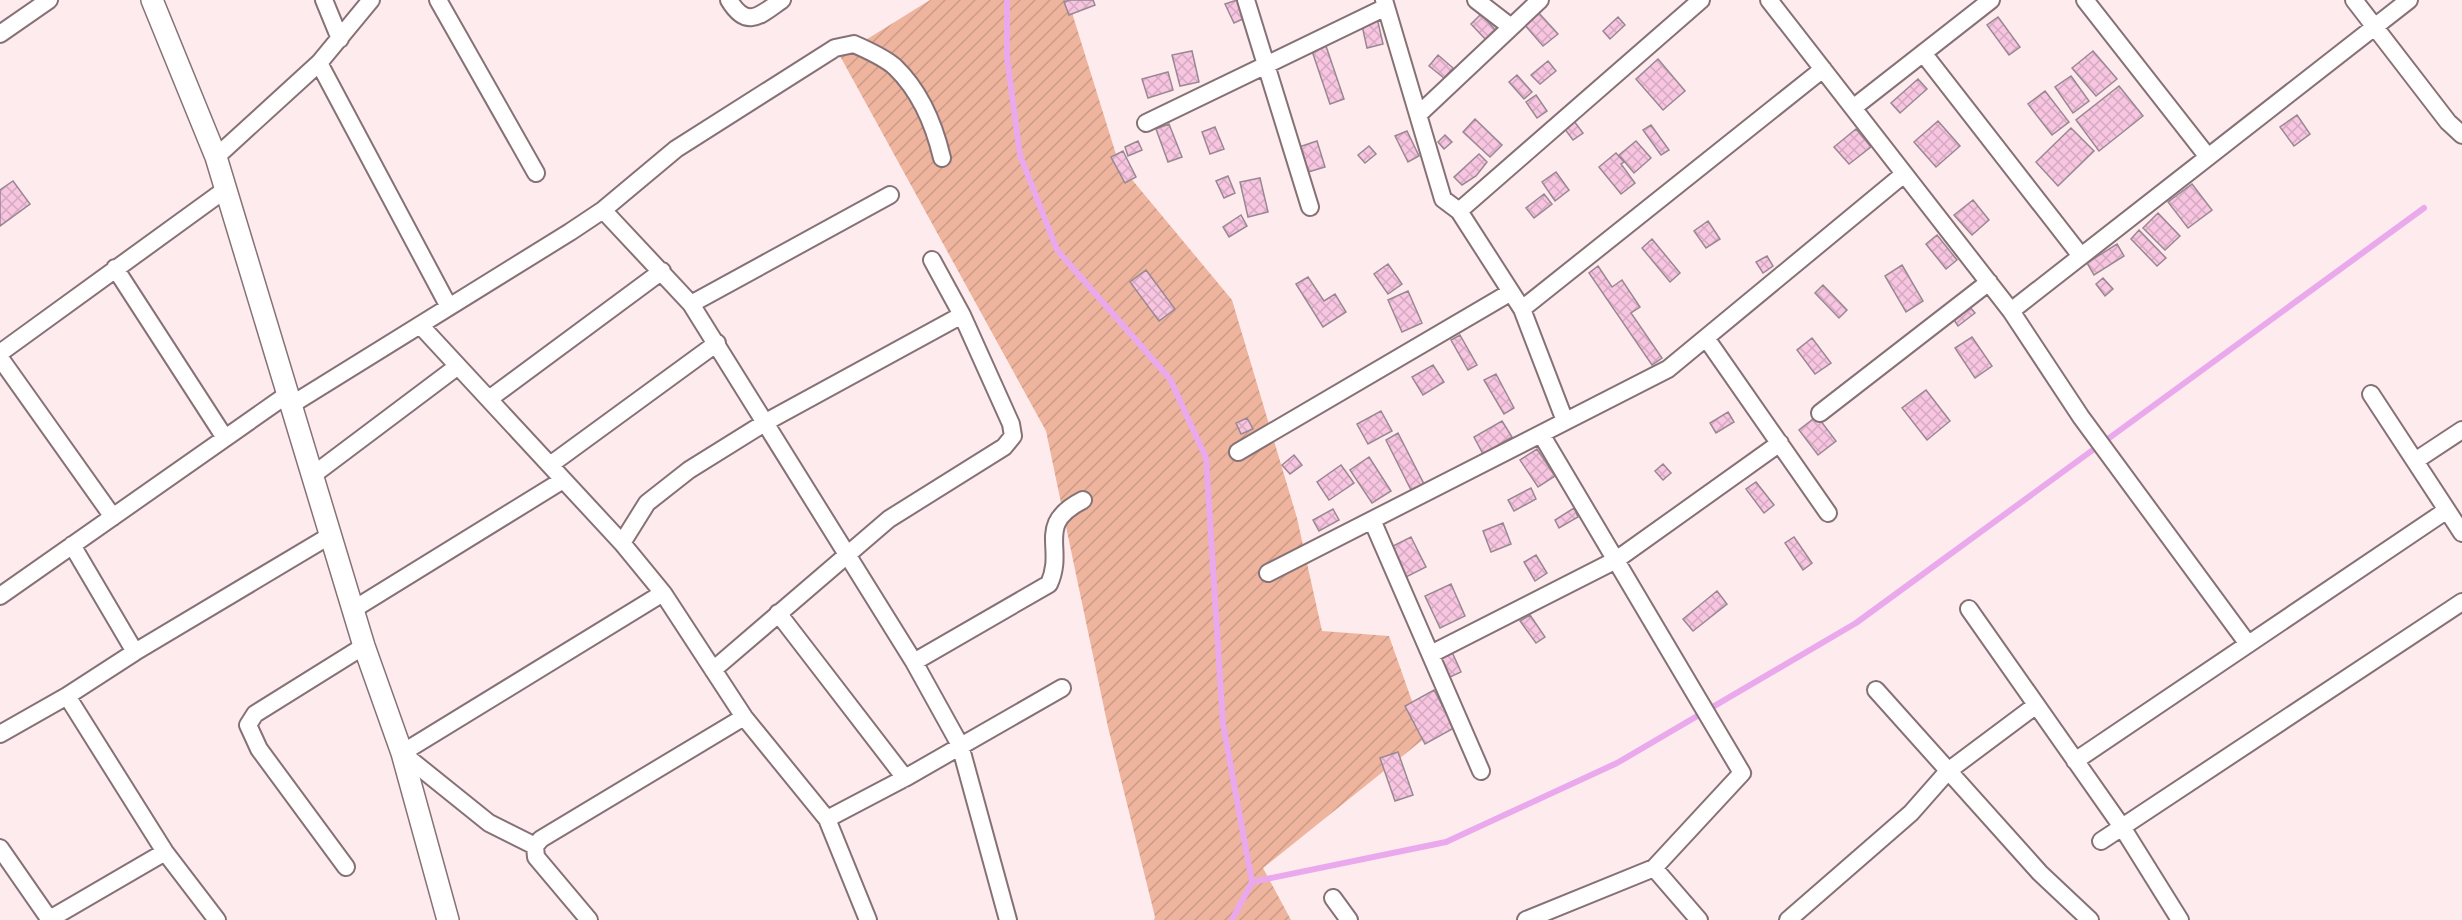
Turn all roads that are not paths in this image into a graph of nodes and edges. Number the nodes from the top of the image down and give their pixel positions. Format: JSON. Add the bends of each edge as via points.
{"nodes":[{"id":1,"x":49,"y":0,"type":"edge"},
{"id":2,"x":152,"y":0,"type":"edge"},
{"id":3,"x":324,"y":0,"type":"edge"},
{"id":4,"x":371,"y":0,"type":"edge"},
{"id":5,"x":438,"y":0,"type":"edge"},
{"id":6,"x":729,"y":0,"type":"edge"},
{"id":7,"x":782,"y":0,"type":"edge"},
{"id":8,"x":1246,"y":0,"type":"edge"},
{"id":9,"x":1476,"y":0,"type":"edge"},
{"id":10,"x":1540,"y":0,"type":"edge"},
{"id":11,"x":1701,"y":0,"type":"edge"},
{"id":12,"x":1769,"y":0,"type":"edge"},
{"id":13,"x":1991,"y":0,"type":"edge"},
{"id":14,"x":2085,"y":0,"type":"edge"},
{"id":15,"x":2354,"y":0,"type":"edge"},
{"id":16,"x":2409,"y":0,"type":"edge"},
{"id":17,"x":1385,"y":3,"type":"edge"},
{"id":18,"x":1511,"y":27,"type":"junction"},
{"id":19,"x":2375,"y":27,"type":"junction"},
{"id":20,"x":0,"y":34,"type":"edge"},
{"id":21,"x":340,"y":39,"type":"junction"},
{"id":22,"x":1923,"y":53,"type":"junction"},
{"id":23,"x":319,"y":63,"type":"junction"},
{"id":24,"x":1266,"y":64,"type":"junction"},
{"id":25,"x":1823,"y":69,"type":"junction"},
{"id":26,"x":1853,"y":108,"type":"junction"},
{"id":27,"x":1418,"y":115,"type":"junction"},
{"id":28,"x":1146,"y":123,"type":"dead end"},
{"id":29,"x":2462,"y":135,"type":"edge"},
{"id":30,"x":216,"y":157,"type":"junction"},
{"id":31,"x":2208,"y":157,"type":"junction"},
{"id":32,"x":942,"y":158,"type":"dead end"},
{"id":33,"x":536,"y":173,"type":"dead end"},
{"id":34,"x":1904,"y":174,"type":"junction"},
{"id":35,"x":226,"y":189,"type":"junction"},
{"id":36,"x":890,"y":195,"type":"dead end"},
{"id":37,"x":1310,"y":207,"type":"dead end"},
{"id":38,"x":603,"y":210,"type":"junction"},
{"id":39,"x":1459,"y":211,"type":"junction"},
{"id":40,"x":2081,"y":256,"type":"junction"},
{"id":41,"x":932,"y":260,"type":"dead end"},
{"id":42,"x":115,"y":268,"type":"junction"},
{"id":43,"x":662,"y":271,"type":"junction"},
{"id":44,"x":1989,"y":282,"type":"junction"},
{"id":45,"x":1511,"y":292,"type":"junction"},
{"id":46,"x":691,"y":304,"type":"junction"},
{"id":47,"x":449,"y":307,"type":"junction"},
{"id":48,"x":1522,"y":309,"type":"junction"},
{"id":49,"x":2011,"y":311,"type":"junction"},
{"id":50,"x":962,"y":315,"type":"junction"},
{"id":51,"x":420,"y":325,"type":"junction"},
{"id":52,"x":1706,"y":338,"type":"junction"},
{"id":53,"x":717,"y":343,"type":"junction"},
{"id":54,"x":0,"y":353,"type":"edge"},
{"id":55,"x":0,"y":358,"type":"edge"},
{"id":56,"x":458,"y":366,"type":"junction"},
{"id":57,"x":2371,"y":394,"type":"dead end"},
{"id":58,"x":290,"y":399,"type":"junction"},
{"id":59,"x":489,"y":399,"type":"junction"},
{"id":60,"x":1820,"y":413,"type":"dead end"},
{"id":61,"x":766,"y":422,"type":"junction"},
{"id":62,"x":1565,"y":422,"type":"junction"},
{"id":63,"x":2462,"y":430,"type":"edge"},
{"id":64,"x":1541,"y":434,"type":"junction"},
{"id":65,"x":225,"y":438,"type":"junction"},
{"id":66,"x":1780,"y":443,"type":"junction"},
{"id":67,"x":1238,"y":452,"type":"dead end"},
{"id":68,"x":2415,"y":461,"type":"junction"},
{"id":69,"x":550,"y":465,"type":"junction"},
{"id":70,"x":313,"y":475,"type":"junction"},
{"id":71,"x":563,"y":480,"type":"junction"},
{"id":72,"x":1083,"y":500,"type":"dead end"},
{"id":73,"x":2447,"y":510,"type":"junction"},
{"id":74,"x":1828,"y":513,"type":"dead end"},
{"id":75,"x":113,"y":517,"type":"junction"},
{"id":76,"x":1372,"y":520,"type":"junction"},
{"id":77,"x":2462,"y":533,"type":"edge"},
{"id":78,"x":331,"y":535,"type":"junction"},
{"id":79,"x":622,"y":543,"type":"junction"},
{"id":80,"x":72,"y":545,"type":"junction"},
{"id":81,"x":847,"y":555,"type":"junction"},
{"id":82,"x":1616,"y":560,"type":"junction"},
{"id":83,"x":1268,"y":573,"type":"dead end"},
{"id":84,"x":663,"y":593,"type":"junction"},
{"id":85,"x":0,"y":596,"type":"edge"},
{"id":86,"x":2462,"y":602,"type":"edge"},
{"id":87,"x":354,"y":609,"type":"junction"},
{"id":88,"x":1969,"y":609,"type":"dead end"},
{"id":89,"x":778,"y":613,"type":"junction"},
{"id":90,"x":2248,"y":644,"type":"junction"},
{"id":91,"x":364,"y":646,"type":"junction"},
{"id":92,"x":135,"y":652,"type":"junction"},
{"id":93,"x":1431,"y":654,"type":"junction"},
{"id":94,"x":914,"y":662,"type":"junction"},
{"id":95,"x":713,"y":670,"type":"junction"},
{"id":96,"x":1062,"y":688,"type":"dead end"},
{"id":97,"x":1876,"y":690,"type":"dead end"},
{"id":98,"x":67,"y":696,"type":"junction"},
{"id":99,"x":2035,"y":706,"type":"junction"},
{"id":100,"x":744,"y":717,"type":"junction"},
{"id":101,"x":0,"y":734,"type":"edge"},
{"id":102,"x":960,"y":745,"type":"junction"},
{"id":103,"x":402,"y":753,"type":"junction"},
{"id":104,"x":2076,"y":761,"type":"junction"},
{"id":105,"x":1481,"y":771,"type":"dead end"},
{"id":106,"x":1948,"y":771,"type":"junction"},
{"id":107,"x":905,"y":778,"type":"junction"},
{"id":108,"x":827,"y":819,"type":"junction"},
{"id":109,"x":2122,"y":827,"type":"junction"},
{"id":110,"x":2101,"y":841,"type":"dead end"},
{"id":111,"x":535,"y":846,"type":"junction"},
{"id":112,"x":0,"y":848,"type":"edge"},
{"id":113,"x":165,"y":852,"type":"junction"},
{"id":114,"x":346,"y":867,"type":"dead end"},
{"id":115,"x":1654,"y":868,"type":"junction"},
{"id":116,"x":1333,"y":898,"type":"dead end"},
{"id":117,"x":1532,"y":919,"type":"edge"},
{"id":118,"x":50,"y":920,"type":"edge"},
{"id":119,"x":216,"y":920,"type":"edge"},
{"id":120,"x":448,"y":920,"type":"edge"},
{"id":121,"x":589,"y":920,"type":"edge"},
{"id":122,"x":868,"y":920,"type":"edge"},
{"id":123,"x":1008,"y":920,"type":"edge"},
{"id":124,"x":1349,"y":920,"type":"edge"},
{"id":125,"x":1700,"y":920,"type":"edge"},
{"id":126,"x":1788,"y":920,"type":"edge"},
{"id":127,"x":2090,"y":920,"type":"edge"},
{"id":128,"x":2180,"y":920,"type":"edge"}],
"edges":[{"from":1,"to":20,"type":"street"},
{"from":2,"to":30,"type":"street"},
{"from":3,"to":21,"type":"street"},
{"from":4,"to":21,"type":"street"},
{"from":5,"to":33,"type":"street"},
{"from":6,"to":7,"type":"street","via":[[747,18],[756,18]]},
{"from":8,"to":24,"type":"street"},
{"from":9,"to":18,"type":"street"},
{"from":10,"to":18,"type":"street"},
{"from":11,"to":39,"type":"street"},
{"from":12,"to":25,"type":"street"},
{"from":13,"to":22,"type":"street"},
{"from":14,"to":31,"type":"street"},
{"from":15,"to":19,"type":"street"},
{"from":16,"to":19,"type":"street"},
{"from":17,"to":24,"type":"street"},
{"from":17,"to":27,"type":"street"},
{"from":18,"to":27,"type":"street"},
{"from":19,"to":29,"type":"street"},
{"from":19,"to":31,"type":"street"},
{"from":21,"to":23,"type":"street"},
{"from":22,"to":26,"type":"street"},
{"from":22,"to":40,"type":"street"},
{"from":23,"to":30,"type":"street"},
{"from":23,"to":47,"type":"street"},
{"from":24,"to":28,"type":"street"},
{"from":24,"to":37,"type":"street"},
{"from":25,"to":26,"type":"street"},
{"from":25,"to":48,"type":"street"},
{"from":26,"to":34,"type":"street"},
{"from":27,"to":39,"type":"street","via":[[1443,199]]},
{"from":30,"to":35,"type":"street"},
{"from":31,"to":40,"type":"street"},
{"from":32,"to":38,"type":"street","via":[[936,129],[918,95],[894,66],[854,44],[835,48],[676,149]]},
{"from":34,"to":44,"type":"street"},
{"from":34,"to":52,"type":"street"},
{"from":35,"to":42,"type":"street"},
{"from":35,"to":58,"type":"street"},
{"from":36,"to":46,"type":"street"},
{"from":38,"to":43,"type":"street"},
{"from":38,"to":47,"type":"street"},
{"from":39,"to":45,"type":"street"},
{"from":40,"to":49,"type":"street"},
{"from":41,"to":50,"type":"street"},
{"from":42,"to":54,"type":"street"},
{"from":42,"to":65,"type":"street"},
{"from":43,"to":46,"type":"street"},
{"from":43,"to":59,"type":"street"},
{"from":44,"to":49,"type":"street"},
{"from":44,"to":60,"type":"street"},
{"from":45,"to":48,"type":"street"},
{"from":45,"to":67,"type":"street"},
{"from":46,"to":53,"type":"street"},
{"from":47,"to":51,"type":"street"},
{"from":48,"to":62,"type":"street"},
{"from":49,"to":90,"type":"street","via":[[2081,417]]},
{"from":50,"to":61,"type":"street"},
{"from":50,"to":81,"type":"street","via":[[1011,424],[1012,436],[1004,447],[889,519]]},
{"from":51,"to":56,"type":"street"},
{"from":51,"to":58,"type":"street"},
{"from":52,"to":62,"type":"street","via":[[1668,369]]},
{"from":52,"to":66,"type":"street"},
{"from":53,"to":61,"type":"street"},
{"from":53,"to":69,"type":"street"},
{"from":55,"to":75,"type":"street"},
{"from":56,"to":59,"type":"street"},
{"from":56,"to":70,"type":"street"},
{"from":57,"to":68,"type":"street"},
{"from":58,"to":65,"type":"street"},
{"from":58,"to":70,"type":"street"},
{"from":59,"to":69,"type":"street"},
{"from":61,"to":79,"type":"street","via":[[689,470],[647,503]]},
{"from":61,"to":81,"type":"street"},
{"from":62,"to":64,"type":"street"},
{"from":63,"to":68,"type":"street"},
{"from":64,"to":76,"type":"street"},
{"from":64,"to":82,"type":"street"},
{"from":65,"to":75,"type":"street"},
{"from":66,"to":74,"type":"street"},
{"from":66,"to":82,"type":"street"},
{"from":68,"to":73,"type":"street"},
{"from":69,"to":71,"type":"street"},
{"from":70,"to":78,"type":"street"},
{"from":71,"to":79,"type":"street"},
{"from":71,"to":87,"type":"street"},
{"from":72,"to":94,"type":"street","via":[[1058,516],[1052,538],[1053,575],[1049,584]]},
{"from":73,"to":77,"type":"street"},
{"from":73,"to":90,"type":"street"},
{"from":75,"to":80,"type":"street"},
{"from":76,"to":83,"type":"street"},
{"from":76,"to":93,"type":"street"},
{"from":78,"to":87,"type":"street"},
{"from":78,"to":92,"type":"street"},
{"from":79,"to":84,"type":"street"},
{"from":80,"to":85,"type":"street"},
{"from":80,"to":92,"type":"street"},
{"from":81,"to":89,"type":"street"},
{"from":81,"to":94,"type":"street"},
{"from":82,"to":93,"type":"street"},
{"from":82,"to":115,"type":"street","via":[[1742,774]]},
{"from":84,"to":95,"type":"street"},
{"from":84,"to":103,"type":"street"},
{"from":86,"to":109,"type":"street"},
{"from":87,"to":91,"type":"street"},
{"from":88,"to":99,"type":"street"},
{"from":89,"to":95,"type":"street"},
{"from":89,"to":107,"type":"street"},
{"from":90,"to":104,"type":"street"},
{"from":91,"to":103,"type":"street"},
{"from":91,"to":114,"type":"street","via":[[255,714],[248,725],[259,749]]},
{"from":92,"to":98,"type":"street"},
{"from":93,"to":105,"type":"street"},
{"from":94,"to":102,"type":"street"},
{"from":95,"to":100,"type":"street"},
{"from":96,"to":102,"type":"street"},
{"from":97,"to":106,"type":"street"},
{"from":98,"to":101,"type":"street"},
{"from":98,"to":113,"type":"street"},
{"from":99,"to":104,"type":"street"},
{"from":99,"to":106,"type":"street"},
{"from":100,"to":108,"type":"street"},
{"from":100,"to":111,"type":"street"},
{"from":102,"to":107,"type":"street"},
{"from":102,"to":123,"type":"street"},
{"from":103,"to":111,"type":"street","via":[[489,823]]},
{"from":103,"to":120,"type":"street"},
{"from":104,"to":109,"type":"street"},
{"from":106,"to":126,"type":"street","via":[[1911,813]]},
{"from":106,"to":127,"type":"street","via":[[2040,873]]},
{"from":107,"to":108,"type":"street"},
{"from":108,"to":122,"type":"street"},
{"from":109,"to":110,"type":"street"},
{"from":109,"to":128,"type":"street"},
{"from":111,"to":121,"type":"street","via":[[536,856]]},
{"from":112,"to":118,"type":"street"},
{"from":113,"to":118,"type":"street"},
{"from":113,"to":119,"type":"street"},
{"from":115,"to":117,"type":"street"},
{"from":115,"to":125,"type":"street"},
{"from":116,"to":124,"type":"street"}]}
